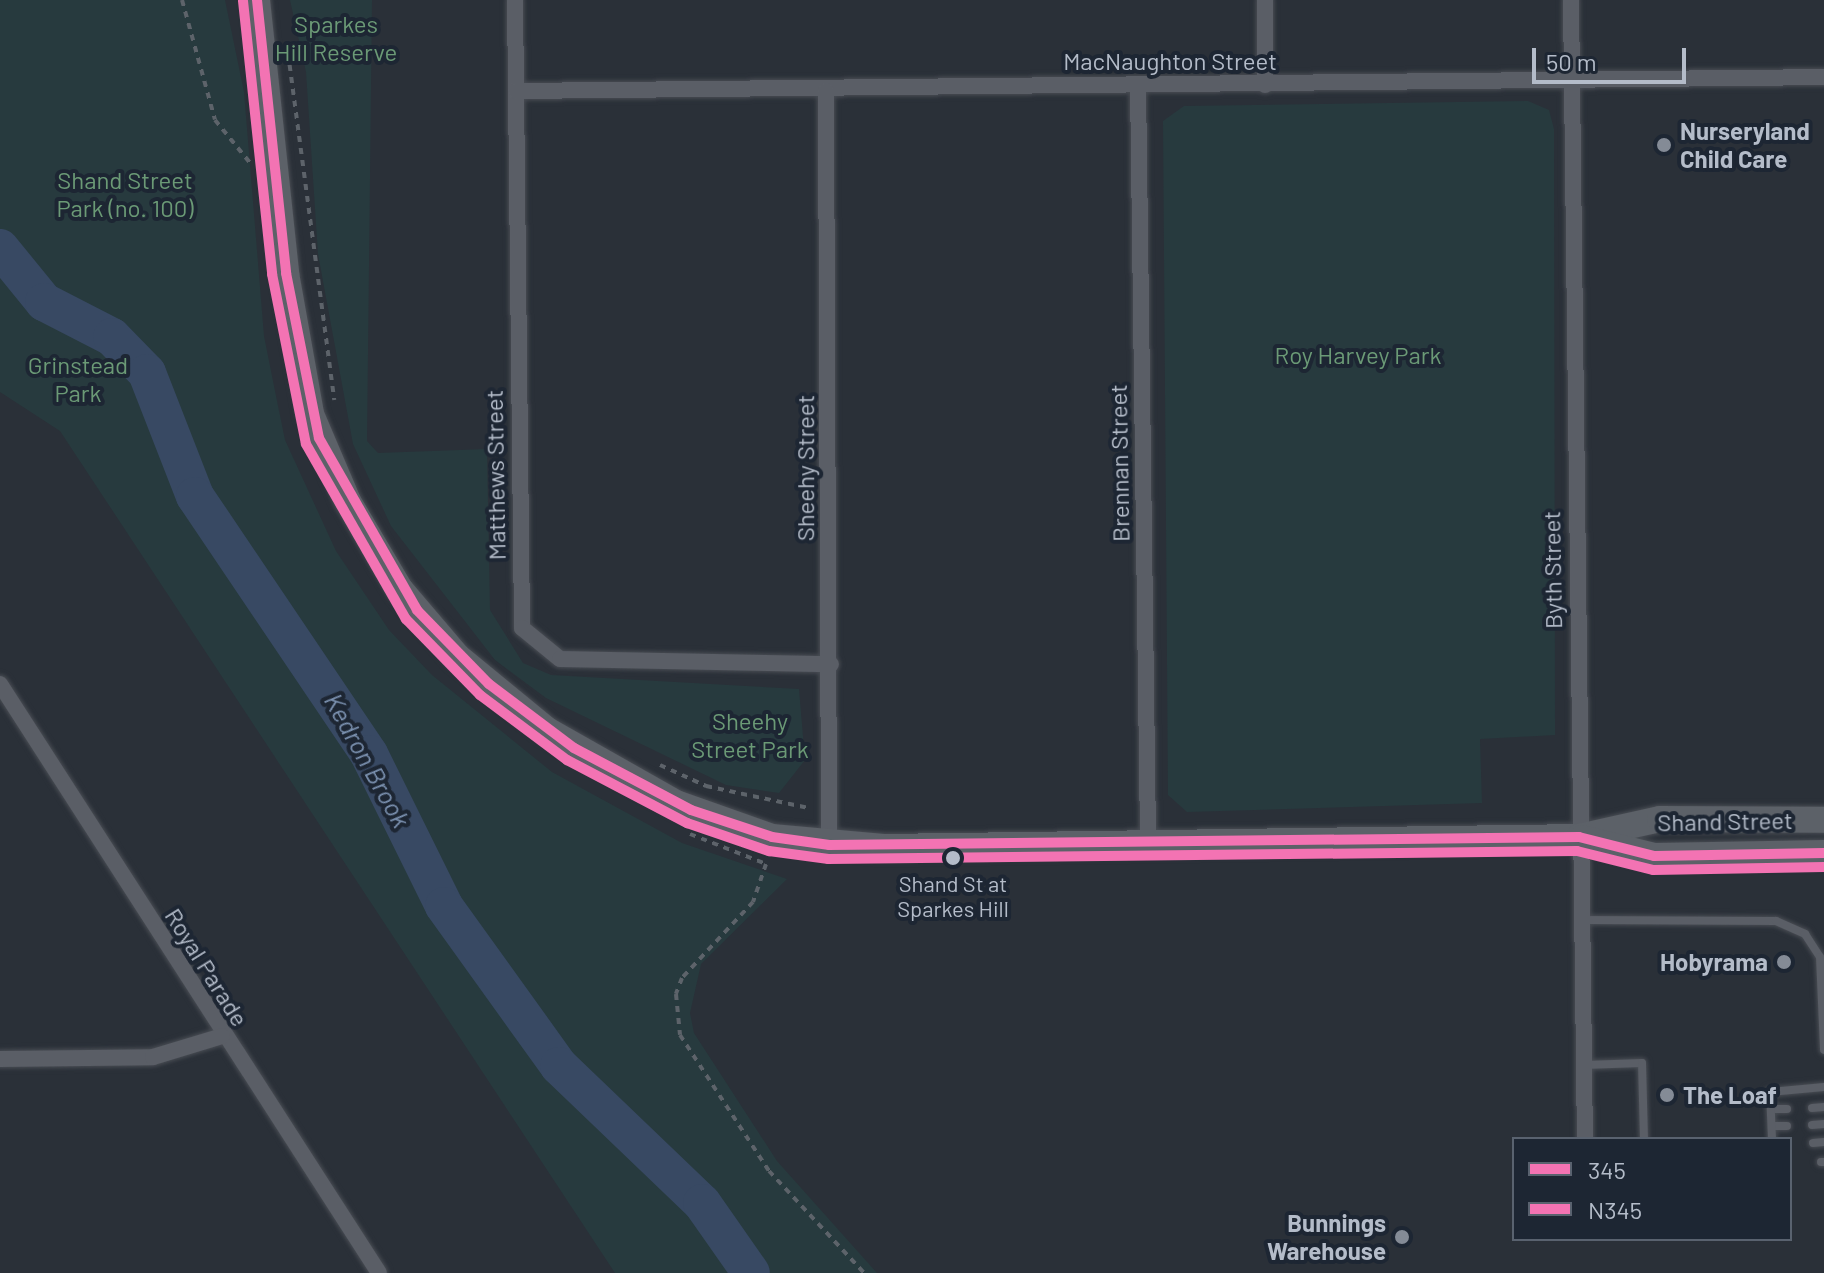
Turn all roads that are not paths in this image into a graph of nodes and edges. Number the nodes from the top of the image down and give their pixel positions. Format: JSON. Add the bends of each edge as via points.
{"nodes":[{"id":1,"x":257,"y":0,"type":"edge"},
{"id":2,"x":515,"y":0,"type":"edge"},
{"id":3,"x":1265,"y":0,"type":"edge"},
{"id":4,"x":1571,"y":0,"type":"edge"},
{"id":5,"x":1824,"y":77,"type":"edge"},
{"id":6,"x":1571,"y":80,"type":"junction"},
{"id":7,"x":1138,"y":84,"type":"junction"},
{"id":8,"x":1265,"y":85,"type":"junction"},
{"id":9,"x":516,"y":91,"type":"junction"},
{"id":10,"x":826,"y":91,"type":"junction"},
{"id":11,"x":831,"y":664,"type":"junction"},
{"id":12,"x":0,"y":684,"type":"edge"},
{"id":13,"x":1824,"y":820,"type":"edge"},
{"id":14,"x":1579,"y":837,"type":"junction"},
{"id":15,"x":1148,"y":841,"type":"junction"},
{"id":16,"x":829,"y":845,"type":"junction"},
{"id":17,"x":1824,"y":853,"type":"edge"},
{"id":18,"x":1580,"y":920,"type":"junction"},
{"id":19,"x":222,"y":1036,"type":"junction"},
{"id":20,"x":1824,"y":1050,"type":"edge"},
{"id":21,"x":0,"y":1059,"type":"edge"},
{"id":22,"x":1583,"y":1065,"type":"junction"},
{"id":23,"x":1823,"y":1090,"type":"edge"},
{"id":24,"x":1824,"y":1107,"type":"edge"},
{"id":25,"x":1812,"y":1108,"type":"dead end"},
{"id":26,"x":1771,"y":1109,"type":"junction"},
{"id":27,"x":1787,"y":1109,"type":"dead end"},
{"id":28,"x":1824,"y":1124,"type":"edge"},
{"id":29,"x":1812,"y":1125,"type":"dead end"},
{"id":30,"x":1772,"y":1126,"type":"junction"},
{"id":31,"x":1787,"y":1126,"type":"dead end"},
{"id":32,"x":1585,"y":1137,"type":"edge"},
{"id":33,"x":1644,"y":1137,"type":"edge"},
{"id":34,"x":1772,"y":1137,"type":"edge"},
{"id":35,"x":1824,"y":1142,"type":"edge"},
{"id":36,"x":1813,"y":1143,"type":"dead end"},
{"id":37,"x":379,"y":1273,"type":"edge"}],
"edges":[{"from":1,"to":16,"type":"main road","name":"Shand Street","via":[[286,273],[311,414],[348,501],[400,589],[457,656],[574,748],[691,810],[772,837]]},
{"from":2,"to":9,"type":"street","name":"Matthews Street"},
{"from":3,"to":8,"type":"street"},
{"from":4,"to":6,"type":"street","name":"Byth Street"},
{"from":5,"to":6,"type":"street","name":"MacNaughton Street"},
{"from":6,"to":8,"type":"street","name":"MacNaughton Street"},
{"from":6,"to":14,"type":"street","name":"Byth Street"},
{"from":7,"to":8,"type":"street","name":"MacNaughton Street"},
{"from":7,"to":10,"type":"street","name":"MacNaughton Street"},
{"from":7,"to":15,"type":"street","name":"Brennan Street"},
{"from":9,"to":10,"type":"street","name":"MacNaughton Street"},
{"from":9,"to":11,"type":"street","name":"Matthews Street","via":[[522,628],[560,659]]},
{"from":10,"to":11,"type":"street","name":"Sheehy Street"},
{"from":11,"to":16,"type":"street","name":"Sheehy Street"},
{"from":12,"to":19,"type":"street","name":"Royal Parade"},
{"from":13,"to":14,"type":"main road","name":"Shand Street","via":[[1660,819]]},
{"from":14,"to":15,"type":"main road","name":"Shand Street"},
{"from":14,"to":17,"type":"main road","name":"Shand Street","via":[[1654,856]]},
{"from":14,"to":18,"type":"street","name":"Byth Street"},
{"from":15,"to":16,"type":"main road","name":"Shand Street"},
{"from":18,"to":20,"type":"lane","via":[[1776,921],[1805,934],[1820,957]]},
{"from":18,"to":22,"type":"street","name":"Byth Street"},
{"from":19,"to":21,"type":"street","via":[[153,1057]]},
{"from":19,"to":37,"type":"street","name":"Royal Parade"},
{"from":22,"to":32,"type":"street","name":"Byth Street"},
{"from":22,"to":33,"type":"lane","via":[[1642,1063]]},
{"from":23,"to":26,"type":"lane","via":[[1770,1092]]},
{"from":24,"to":25,"type":"lane"},
{"from":26,"to":27,"type":"lane"},
{"from":26,"to":30,"type":"lane"},
{"from":28,"to":29,"type":"lane"},
{"from":30,"to":31,"type":"lane"},
{"from":30,"to":34,"type":"lane"},
{"from":35,"to":36,"type":"lane"}]}
